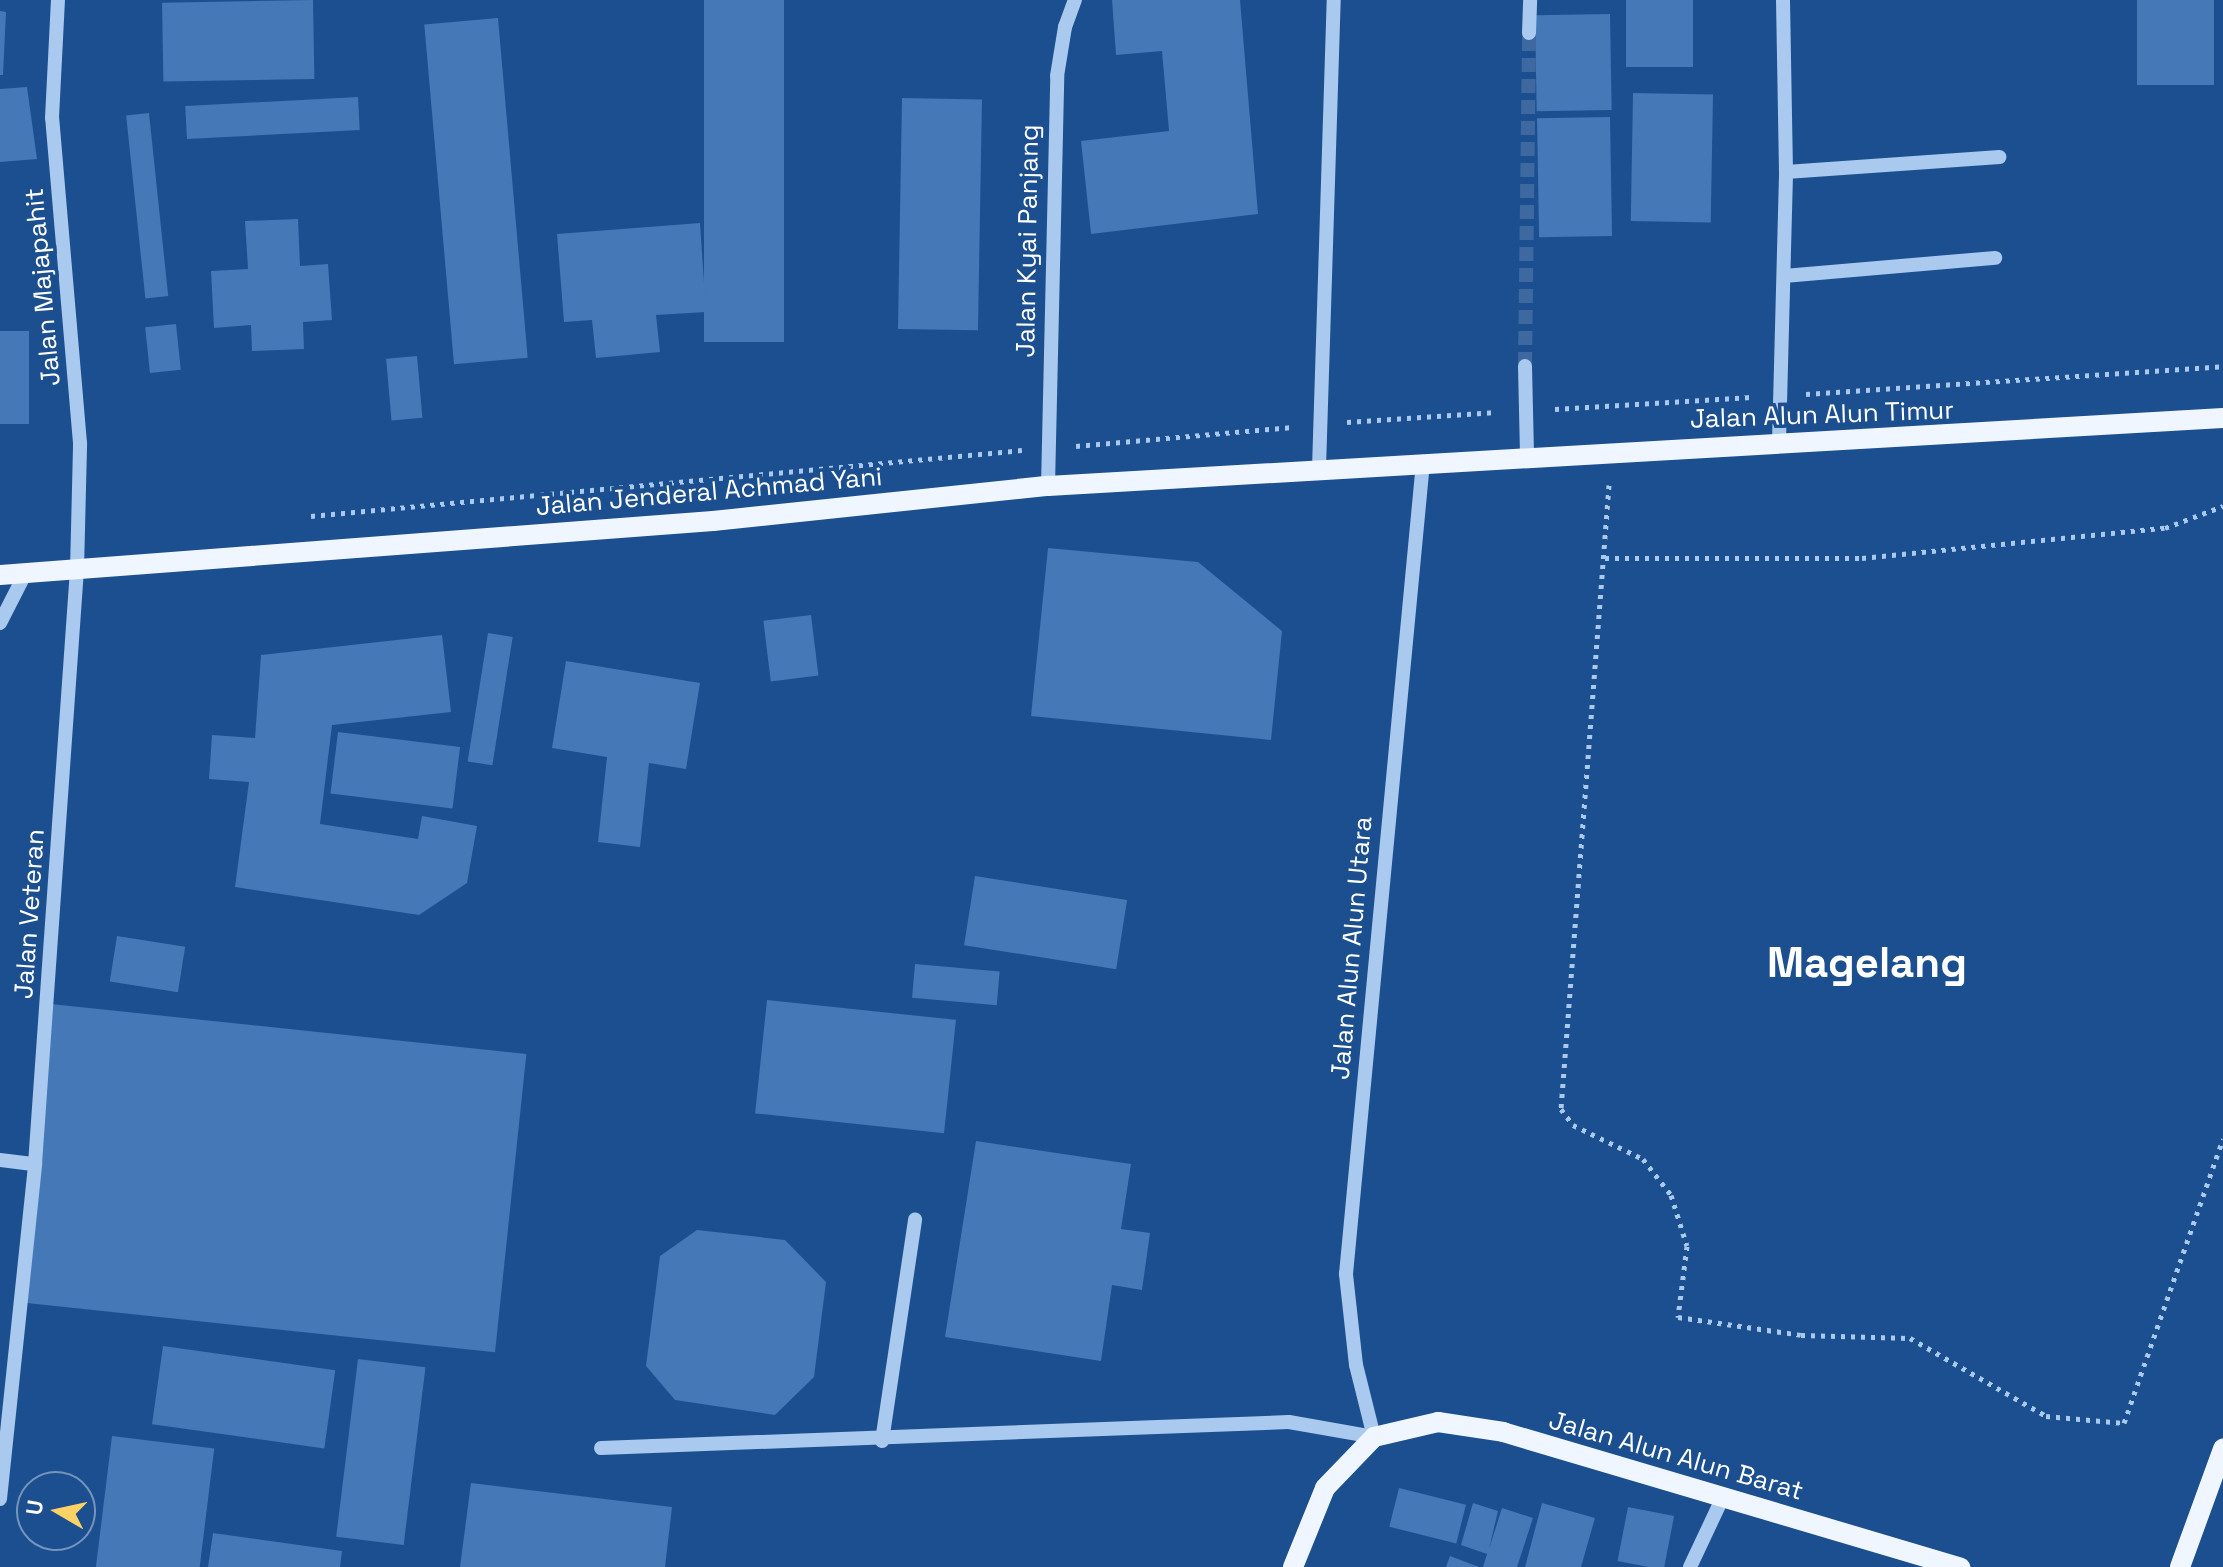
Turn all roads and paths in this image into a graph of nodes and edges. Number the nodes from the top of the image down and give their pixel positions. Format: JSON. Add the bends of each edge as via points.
{"nodes":[{"id":1,"x":58,"y":0,"type":"edge"},
{"id":2,"x":1075,"y":0,"type":"edge"},
{"id":3,"x":1334,"y":0,"type":"edge"},
{"id":4,"x":1530,"y":0,"type":"edge"},
{"id":5,"x":1783,"y":0,"type":"edge"},
{"id":6,"x":1529,"y":33,"type":"tunnel mouth"},
{"id":7,"x":1999,"y":157,"type":"dead end"},
{"id":8,"x":1786,"y":172,"type":"junction"},
{"id":9,"x":1995,"y":258,"type":"dead end"},
{"id":10,"x":1784,"y":276,"type":"junction"},
{"id":11,"x":1525,"y":366,"type":"tunnel mouth"},
{"id":12,"x":2223,"y":418,"type":"edge"},
{"id":13,"x":1779,"y":442,"type":"junction"},
{"id":14,"x":1611,"y":451,"type":"junction"},
{"id":15,"x":1527,"y":455,"type":"junction"},
{"id":16,"x":1423,"y":462,"type":"junction"},
{"id":17,"x":1319,"y":468,"type":"junction"},
{"id":18,"x":1048,"y":486,"type":"junction"},
{"id":19,"x":2223,"y":506,"type":"edge"},
{"id":20,"x":1605,"y":558,"type":"junction"},
{"id":21,"x":77,"y":570,"type":"junction"},
{"id":22,"x":26,"y":572,"type":"junction"},
{"id":23,"x":0,"y":575,"type":"edge"},
{"id":24,"x":0,"y":623,"type":"edge"},
{"id":25,"x":2223,"y":1139,"type":"edge"},
{"id":26,"x":0,"y":1160,"type":"edge"},
{"id":27,"x":35,"y":1164,"type":"junction"},
{"id":28,"x":915,"y":1219,"type":"dead end"},
{"id":29,"x":3,"y":1412,"type":"edge"},
{"id":30,"x":1374,"y":1437,"type":"junction"},
{"id":31,"x":882,"y":1441,"type":"junction"},
{"id":32,"x":601,"y":1448,"type":"dead end"},
{"id":33,"x":2223,"y":1449,"type":"edge"},
{"id":34,"x":1723,"y":1497,"type":"junction"},
{"id":35,"x":0,"y":1499,"type":"edge"},
{"id":36,"x":1919,"y":1561,"type":"edge"},
{"id":37,"x":1293,"y":1567,"type":"edge"},
{"id":38,"x":1690,"y":1567,"type":"edge"},
{"id":39,"x":1960,"y":1567,"type":"edge"},
{"id":40,"x":2180,"y":1567,"type":"edge"}],
"edges":[{"from":1,"to":21,"type":"street","name":"Jalan Majapahit","via":[[52,118],[80,443]]},
{"from":2,"to":18,"type":"street","name":"Jalan Kyai Panjang","via":[[1057,76]]},
{"from":3,"to":17,"type":"street"},
{"from":4,"to":6,"type":"street"},
{"from":5,"to":8,"type":"street"},
{"from":7,"to":8,"type":"street"},
{"from":8,"to":10,"type":"street"},
{"from":9,"to":10,"type":"street"},
{"from":10,"to":13,"type":"street"},
{"from":11,"to":15,"type":"street"},
{"from":12,"to":13,"type":"main road","name":"Jalan Alun Alun Timur"},
{"from":13,"to":14,"type":"main road","name":"Jalan Alun Alun Timur"},
{"from":14,"to":15,"type":"main road","name":"Jalan Alun Alun Timur"},
{"from":14,"to":20,"type":"path"},
{"from":15,"to":16,"type":"main road","name":"Jalan Alun Alun Timur"},
{"from":16,"to":17,"type":"main road","name":"Jalan Jenderal Achmad Yani"},
{"from":16,"to":30,"type":"street","name":"Jalan Alun Alun Utara","via":[[1346,1274],[1356,1365]]},
{"from":17,"to":18,"type":"main road","name":"Jalan Jenderal Achmad Yani"},
{"from":18,"to":21,"type":"main road","name":"Jalan Jenderal Achmad Yani","via":[[713,521]]},
{"from":19,"to":20,"type":"path","via":[[2165,528],[1862,558]]},
{"from":20,"to":25,"type":"path","via":[[1561,1109],[1573,1125],[1643,1159],[1671,1195],[1687,1246],[1678,1317],[1801,1335],[1910,1338],[2046,1416],[2124,1423]]},
{"from":21,"to":22,"type":"main road","name":"Jalan Jenderal Achmad Yani"},
{"from":21,"to":27,"type":"street","name":"Jalan Veteran"},
{"from":22,"to":23,"type":"main road","name":"Jalan Jenderal Achmad Yani"},
{"from":22,"to":24,"type":"street"},
{"from":26,"to":27,"type":"street"},
{"from":27,"to":29,"type":"street","name":"Jalan Veteran"},
{"from":28,"to":31,"type":"street"},
{"from":29,"to":35,"type":"street","name":"Jalan Veteran"},
{"from":30,"to":31,"type":"street","via":[[1289,1422]]},
{"from":30,"to":34,"type":"main road","name":"Jalan Alun Alun Barat","via":[[1438,1422],[1503,1432]]},
{"from":30,"to":37,"type":"main road","via":[[1325,1488]]},
{"from":31,"to":32,"type":"street"},
{"from":33,"to":40,"type":"main road"},
{"from":34,"to":36,"type":"main road","name":"Jalan Alun Alun Barat"},
{"from":34,"to":38,"type":"street"},
{"from":36,"to":39,"type":"main road","name":"Jalan Alun Alun Barat"}]}
